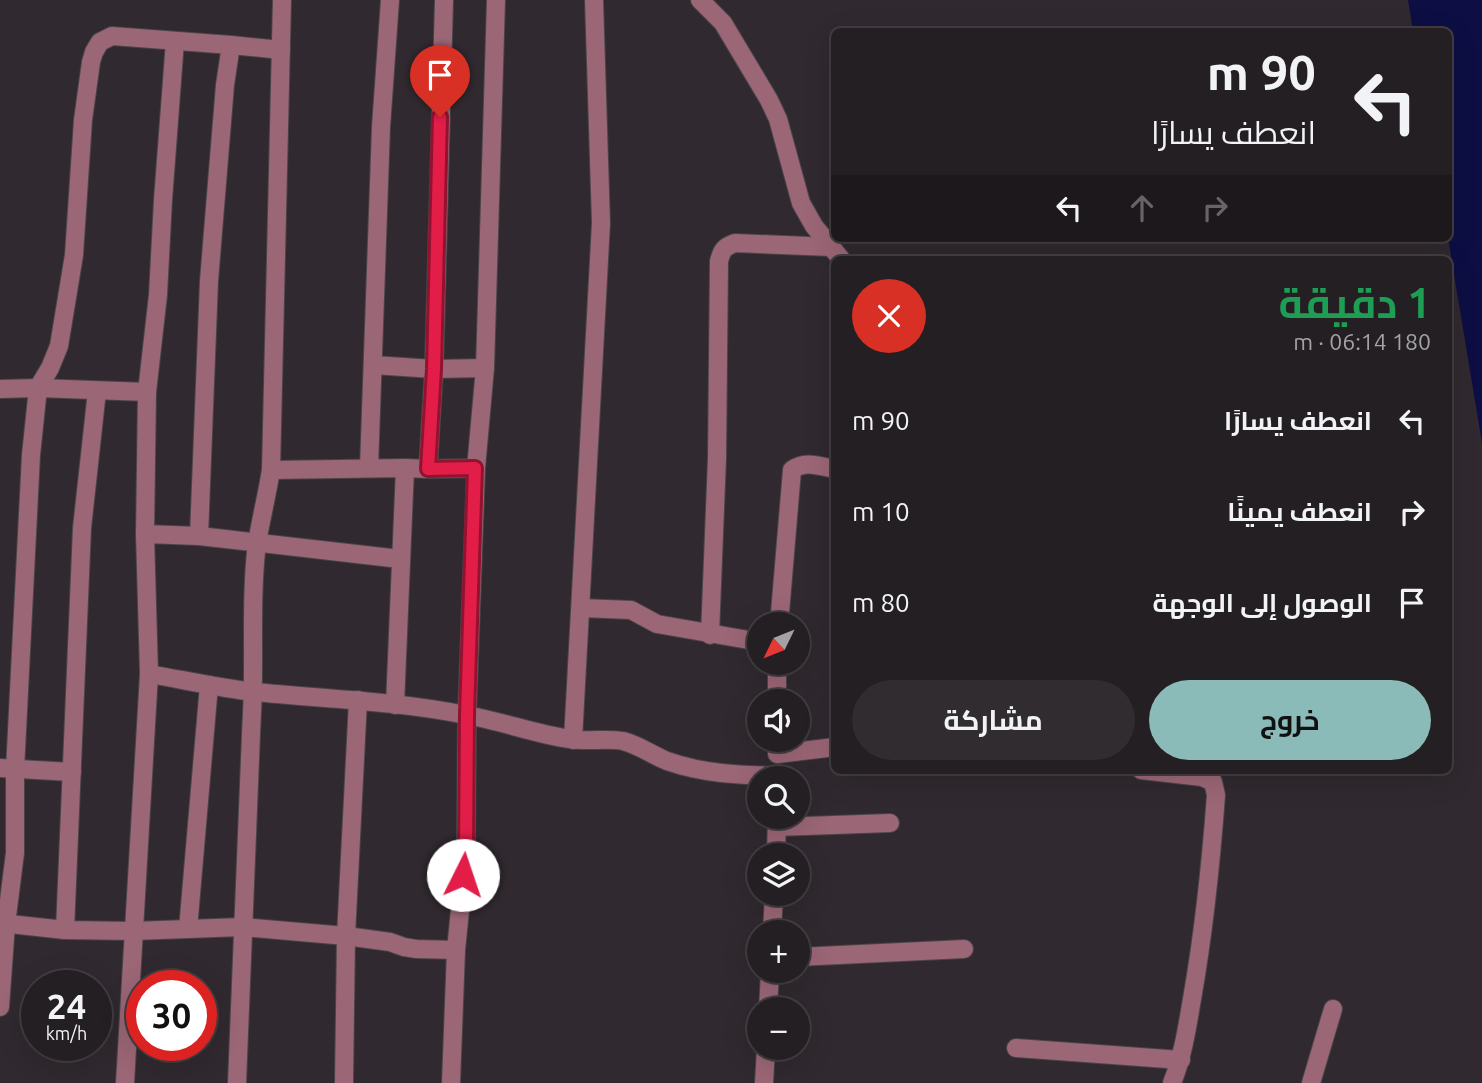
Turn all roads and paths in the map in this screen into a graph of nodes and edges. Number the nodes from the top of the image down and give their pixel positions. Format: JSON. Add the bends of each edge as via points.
{"nodes":[{"id":1,"x":282,"y":0,"type":"edge"},
{"id":2,"x":390,"y":0,"type":"edge"},
{"id":3,"x":444,"y":0,"type":"edge"},
{"id":4,"x":496,"y":0,"type":"edge"},
{"id":5,"x":594,"y":0,"type":"edge"},
{"id":6,"x":700,"y":0,"type":"edge"},
{"id":7,"x":176,"y":41,"type":"junction"},
{"id":8,"x":231,"y":45,"type":"junction"},
{"id":9,"x":281,"y":50,"type":"junction"},
{"id":10,"x":836,"y":253,"type":"edge"},
{"id":11,"x":373,"y":365,"type":"junction"},
{"id":12,"x":485,"y":368,"type":"junction"},
{"id":13,"x":434,"y":369,"type":"junction"},
{"id":14,"x":38,"y":388,"type":"junction"},
{"id":15,"x":0,"y":389,"type":"edge"},
{"id":16,"x":97,"y":391,"type":"junction"},
{"id":17,"x":147,"y":392,"type":"junction"},
{"id":18,"x":405,"y":467,"type":"junction"},
{"id":19,"x":369,"y":468,"type":"junction"},
{"id":20,"x":475,"y":468,"type":"junction"},
{"id":21,"x":831,"y":468,"type":"edge"},
{"id":22,"x":428,"y":469,"type":"junction"},
{"id":23,"x":271,"y":471,"type":"junction"},
{"id":24,"x":145,"y":534,"type":"junction"},
{"id":25,"x":199,"y":536,"type":"junction"},
{"id":26,"x":257,"y":543,"type":"junction"},
{"id":27,"x":400,"y":559,"type":"junction"},
{"id":28,"x":581,"y":608,"type":"junction"},
{"id":29,"x":780,"y":612,"type":"edge"},
{"id":30,"x":710,"y":635,"type":"junction"},
{"id":31,"x":747,"y":640,"type":"edge"},
{"id":32,"x":149,"y":674,"type":"junction"},
{"id":33,"x":209,"y":685,"type":"junction"},
{"id":34,"x":253,"y":692,"type":"junction"},
{"id":35,"x":358,"y":700,"type":"junction"},
{"id":36,"x":395,"y":705,"type":"junction"},
{"id":37,"x":467,"y":715,"type":"junction"},
{"id":38,"x":573,"y":740,"type":"junction"},
{"id":39,"x":810,"y":747,"type":"edge"},
{"id":40,"x":831,"y":747,"type":"edge"},
{"id":41,"x":8,"y":769,"type":"edge"},
{"id":42,"x":72,"y":772,"type":"junction"},
{"id":43,"x":1176,"y":774,"type":"edge"},
{"id":44,"x":747,"y":775,"type":"edge"},
{"id":45,"x":810,"y":822,"type":"edge"},
{"id":46,"x":890,"y":823,"type":"dead end"},
{"id":47,"x":3,"y":924,"type":"edge"},
{"id":48,"x":242,"y":927,"type":"junction"},
{"id":49,"x":188,"y":929,"type":"junction"},
{"id":50,"x":65,"y":930,"type":"junction"},
{"id":51,"x":133,"y":931,"type":"junction"},
{"id":52,"x":346,"y":936,"type":"junction"},
{"id":53,"x":964,"y":949,"type":"dead end"},
{"id":54,"x":456,"y":950,"type":"junction"},
{"id":55,"x":810,"y":956,"type":"edge"},
{"id":56,"x":0,"y":1007,"type":"edge"},
{"id":57,"x":1333,"y":1009,"type":"dead end"},
{"id":58,"x":1016,"y":1048,"type":"dead end"},
{"id":59,"x":765,"y":1060,"type":"edge"},
{"id":60,"x":1181,"y":1060,"type":"junction"},
{"id":61,"x":125,"y":1083,"type":"edge"},
{"id":62,"x":237,"y":1083,"type":"edge"},
{"id":63,"x":344,"y":1083,"type":"edge"},
{"id":64,"x":451,"y":1083,"type":"edge"},
{"id":65,"x":764,"y":1083,"type":"edge"},
{"id":66,"x":1172,"y":1083,"type":"edge"},
{"id":67,"x":1311,"y":1083,"type":"edge"}],
"edges":[{"from":1,"to":9,"type":"street"},
{"from":2,"to":11,"type":"street"},
{"from":3,"to":13,"type":"street"},
{"from":4,"to":12,"type":"street"},
{"from":5,"to":28,"type":"street","via":[[601,223]]},
{"from":6,"to":10,"type":"street","via":[[723,23],[769,100],[801,203]]},
{"from":7,"to":8,"type":"street"},
{"from":7,"to":14,"type":"street","via":[[112,36],[94,52],[83,120],[74,255],[59,345]]},
{"from":7,"to":17,"type":"street"},
{"from":8,"to":9,"type":"street"},
{"from":8,"to":25,"type":"street","via":[[209,281]]},
{"from":9,"to":23,"type":"street"},
{"from":10,"to":30,"type":"street","via":[[735,243],[722,251]]},
{"from":11,"to":13,"type":"street"},
{"from":11,"to":19,"type":"street"},
{"from":12,"to":13,"type":"street"},
{"from":12,"to":20,"type":"street"},
{"from":13,"to":22,"type":"street"},
{"from":14,"to":15,"type":"street"},
{"from":14,"to":16,"type":"street"},
{"from":14,"to":41,"type":"street"},
{"from":16,"to":17,"type":"street"},
{"from":16,"to":42,"type":"street","via":[[82,528]]},
{"from":17,"to":24,"type":"street"},
{"from":18,"to":19,"type":"street"},
{"from":18,"to":22,"type":"street"},
{"from":18,"to":27,"type":"street"},
{"from":19,"to":23,"type":"street"},
{"from":20,"to":22,"type":"street"},
{"from":20,"to":37,"type":"street"},
{"from":21,"to":29,"type":"street","via":[[809,463],[792,470]]},
{"from":23,"to":26,"type":"street"},
{"from":24,"to":25,"type":"street"},
{"from":24,"to":32,"type":"street"},
{"from":25,"to":26,"type":"street"},
{"from":26,"to":27,"type":"street"},
{"from":26,"to":34,"type":"street"},
{"from":27,"to":36,"type":"street"},
{"from":28,"to":30,"type":"street","via":[[631,610],[657,624]]},
{"from":28,"to":38,"type":"street"},
{"from":30,"to":31,"type":"street"},
{"from":32,"to":33,"type":"street"},
{"from":32,"to":51,"type":"street"},
{"from":33,"to":34,"type":"street"},
{"from":33,"to":49,"type":"street"},
{"from":34,"to":35,"type":"street"},
{"from":34,"to":48,"type":"street"},
{"from":35,"to":36,"type":"street"},
{"from":35,"to":52,"type":"street"},
{"from":36,"to":37,"type":"street"},
{"from":37,"to":38,"type":"street"},
{"from":37,"to":54,"type":"street","via":[[466,850]]},
{"from":38,"to":44,"type":"street","via":[[622,741],[680,765]]},
{"from":39,"to":40,"type":"street"},
{"from":41,"to":42,"type":"street"},
{"from":41,"to":47,"type":"street","via":[[15,853]]},
{"from":42,"to":50,"type":"street"},
{"from":43,"to":60,"type":"street","via":[[1213,782],[1216,795],[1207,899]]},
{"from":45,"to":46,"type":"street"},
{"from":47,"to":50,"type":"street"},
{"from":47,"to":56,"type":"street"},
{"from":48,"to":49,"type":"street"},
{"from":48,"to":52,"type":"street"},
{"from":48,"to":62,"type":"street"},
{"from":49,"to":51,"type":"street"},
{"from":50,"to":51,"type":"street"},
{"from":51,"to":61,"type":"street"},
{"from":52,"to":54,"type":"street","via":[[416,949]]},
{"from":52,"to":63,"type":"street"},
{"from":53,"to":55,"type":"street"},
{"from":54,"to":64,"type":"street"},
{"from":57,"to":67,"type":"street"},
{"from":58,"to":60,"type":"street"},
{"from":59,"to":65,"type":"street"},
{"from":60,"to":66,"type":"street"}]}
